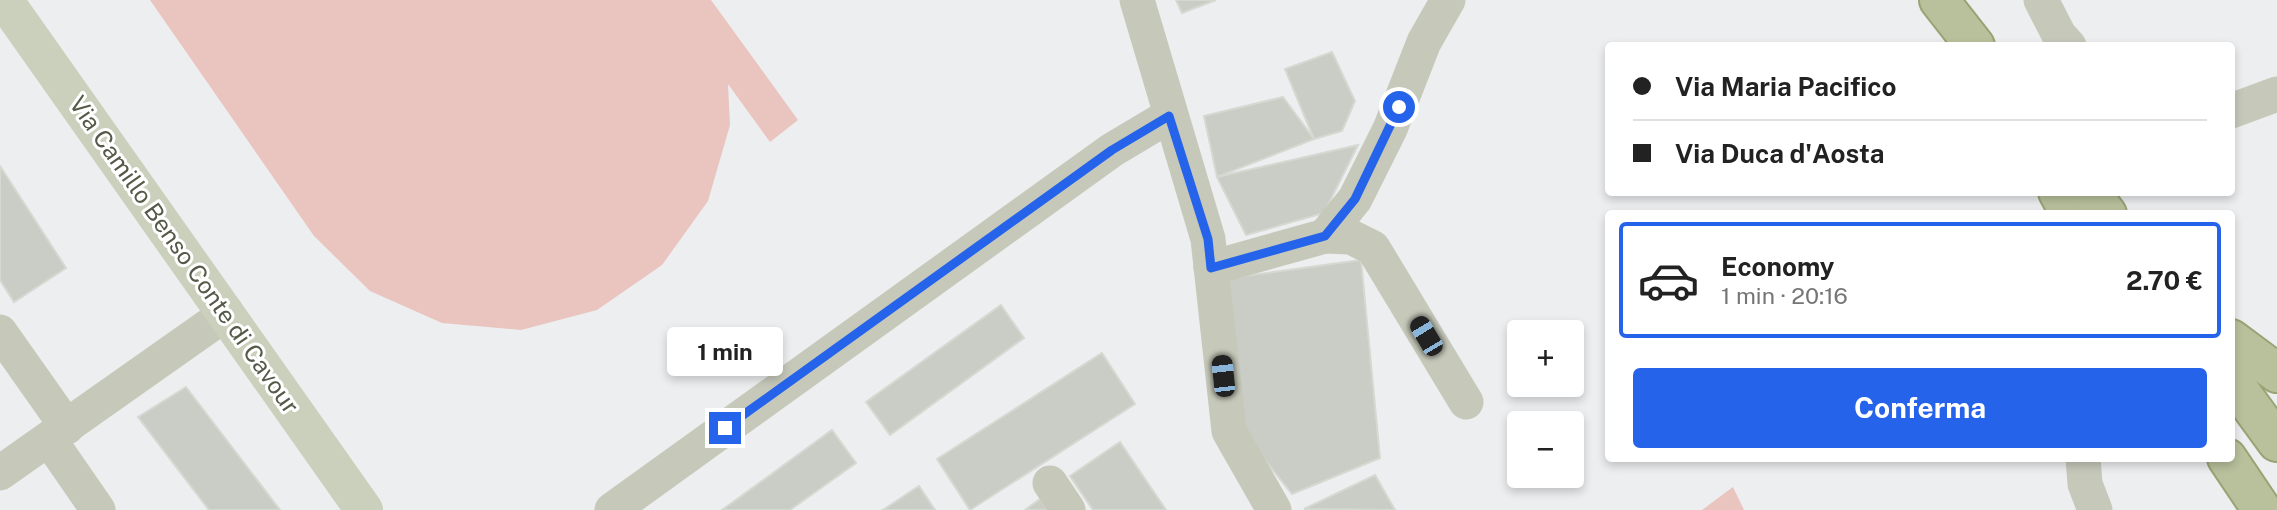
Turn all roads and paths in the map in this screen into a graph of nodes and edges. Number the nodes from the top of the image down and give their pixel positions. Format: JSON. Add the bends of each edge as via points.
{"nodes":[{"id":1,"x":4,"y":0,"type":"edge"},
{"id":2,"x":1137,"y":0,"type":"edge"},
{"id":3,"x":1448,"y":0,"type":"edge"},
{"id":4,"x":1937,"y":0,"type":"edge"},
{"id":5,"x":2041,"y":0,"type":"edge"},
{"id":6,"x":1963,"y":42,"type":"edge"},
{"id":7,"x":1972,"y":42,"type":"edge"},
{"id":8,"x":2065,"y":42,"type":"edge"},
{"id":9,"x":2277,"y":94,"type":"edge"},
{"id":10,"x":2235,"y":110,"type":"edge"},
{"id":11,"x":1169,"y":116,"type":"junction"},
{"id":12,"x":2093,"y":196,"type":"edge"},
{"id":13,"x":2104,"y":210,"type":"edge"},
{"id":14,"x":1325,"y":236,"type":"junction"},
{"id":15,"x":1211,"y":268,"type":"junction"},
{"id":16,"x":227,"y":313,"type":"junction"},
{"id":17,"x":0,"y":332,"type":"edge"},
{"id":18,"x":2235,"y":342,"type":"edge"},
{"id":19,"x":2277,"y":373,"type":"edge"},
{"id":20,"x":2235,"y":384,"type":"edge"},
{"id":21,"x":1466,"y":402,"type":"dead end"},
{"id":22,"x":58,"y":433,"type":"junction"},
{"id":23,"x":2277,"y":442,"type":"edge"},
{"id":24,"x":2083,"y":462,"type":"edge"},
{"id":25,"x":2230,"y":462,"type":"edge"},
{"id":26,"x":0,"y":472,"type":"edge"},
{"id":27,"x":98,"y":510,"type":"edge"},
{"id":28,"x":364,"y":510,"type":"edge"},
{"id":29,"x":612,"y":510,"type":"edge"},
{"id":30,"x":1275,"y":510,"type":"edge"},
{"id":31,"x":2095,"y":510,"type":"edge"},
{"id":32,"x":2262,"y":510,"type":"edge"}],
"edges":[{"from":1,"to":16,"type":"main road","name":"Via Camillo Benso Conte di Cavour"},
{"from":2,"to":11,"type":"street"},
{"from":3,"to":14,"type":"street","via":[[1424,42],[1390,129],[1355,199]]},
{"from":4,"to":6,"type":"highway"},
{"from":4,"to":7,"type":"highway"},
{"from":5,"to":8,"type":"street"},
{"from":9,"to":10,"type":"street"},
{"from":11,"to":15,"type":"street","via":[[1208,239]]},
{"from":11,"to":29,"type":"street","via":[[1112,150]]},
{"from":12,"to":13,"type":"highway"},
{"from":14,"to":15,"type":"street"},
{"from":14,"to":21,"type":"street","via":[[1351,237],[1373,248]]},
{"from":15,"to":30,"type":"street","via":[[1229,431]]},
{"from":16,"to":22,"type":"street"},
{"from":16,"to":28,"type":"main road","name":"Via Camillo Benso Conte di Cavour"},
{"from":17,"to":22,"type":"street"},
{"from":18,"to":19,"type":"highway"},
{"from":20,"to":23,"type":"highway"},
{"from":22,"to":26,"type":"street"},
{"from":22,"to":27,"type":"street"},
{"from":24,"to":31,"type":"street","via":[[2085,484]]},
{"from":25,"to":32,"type":"highway"}]}
